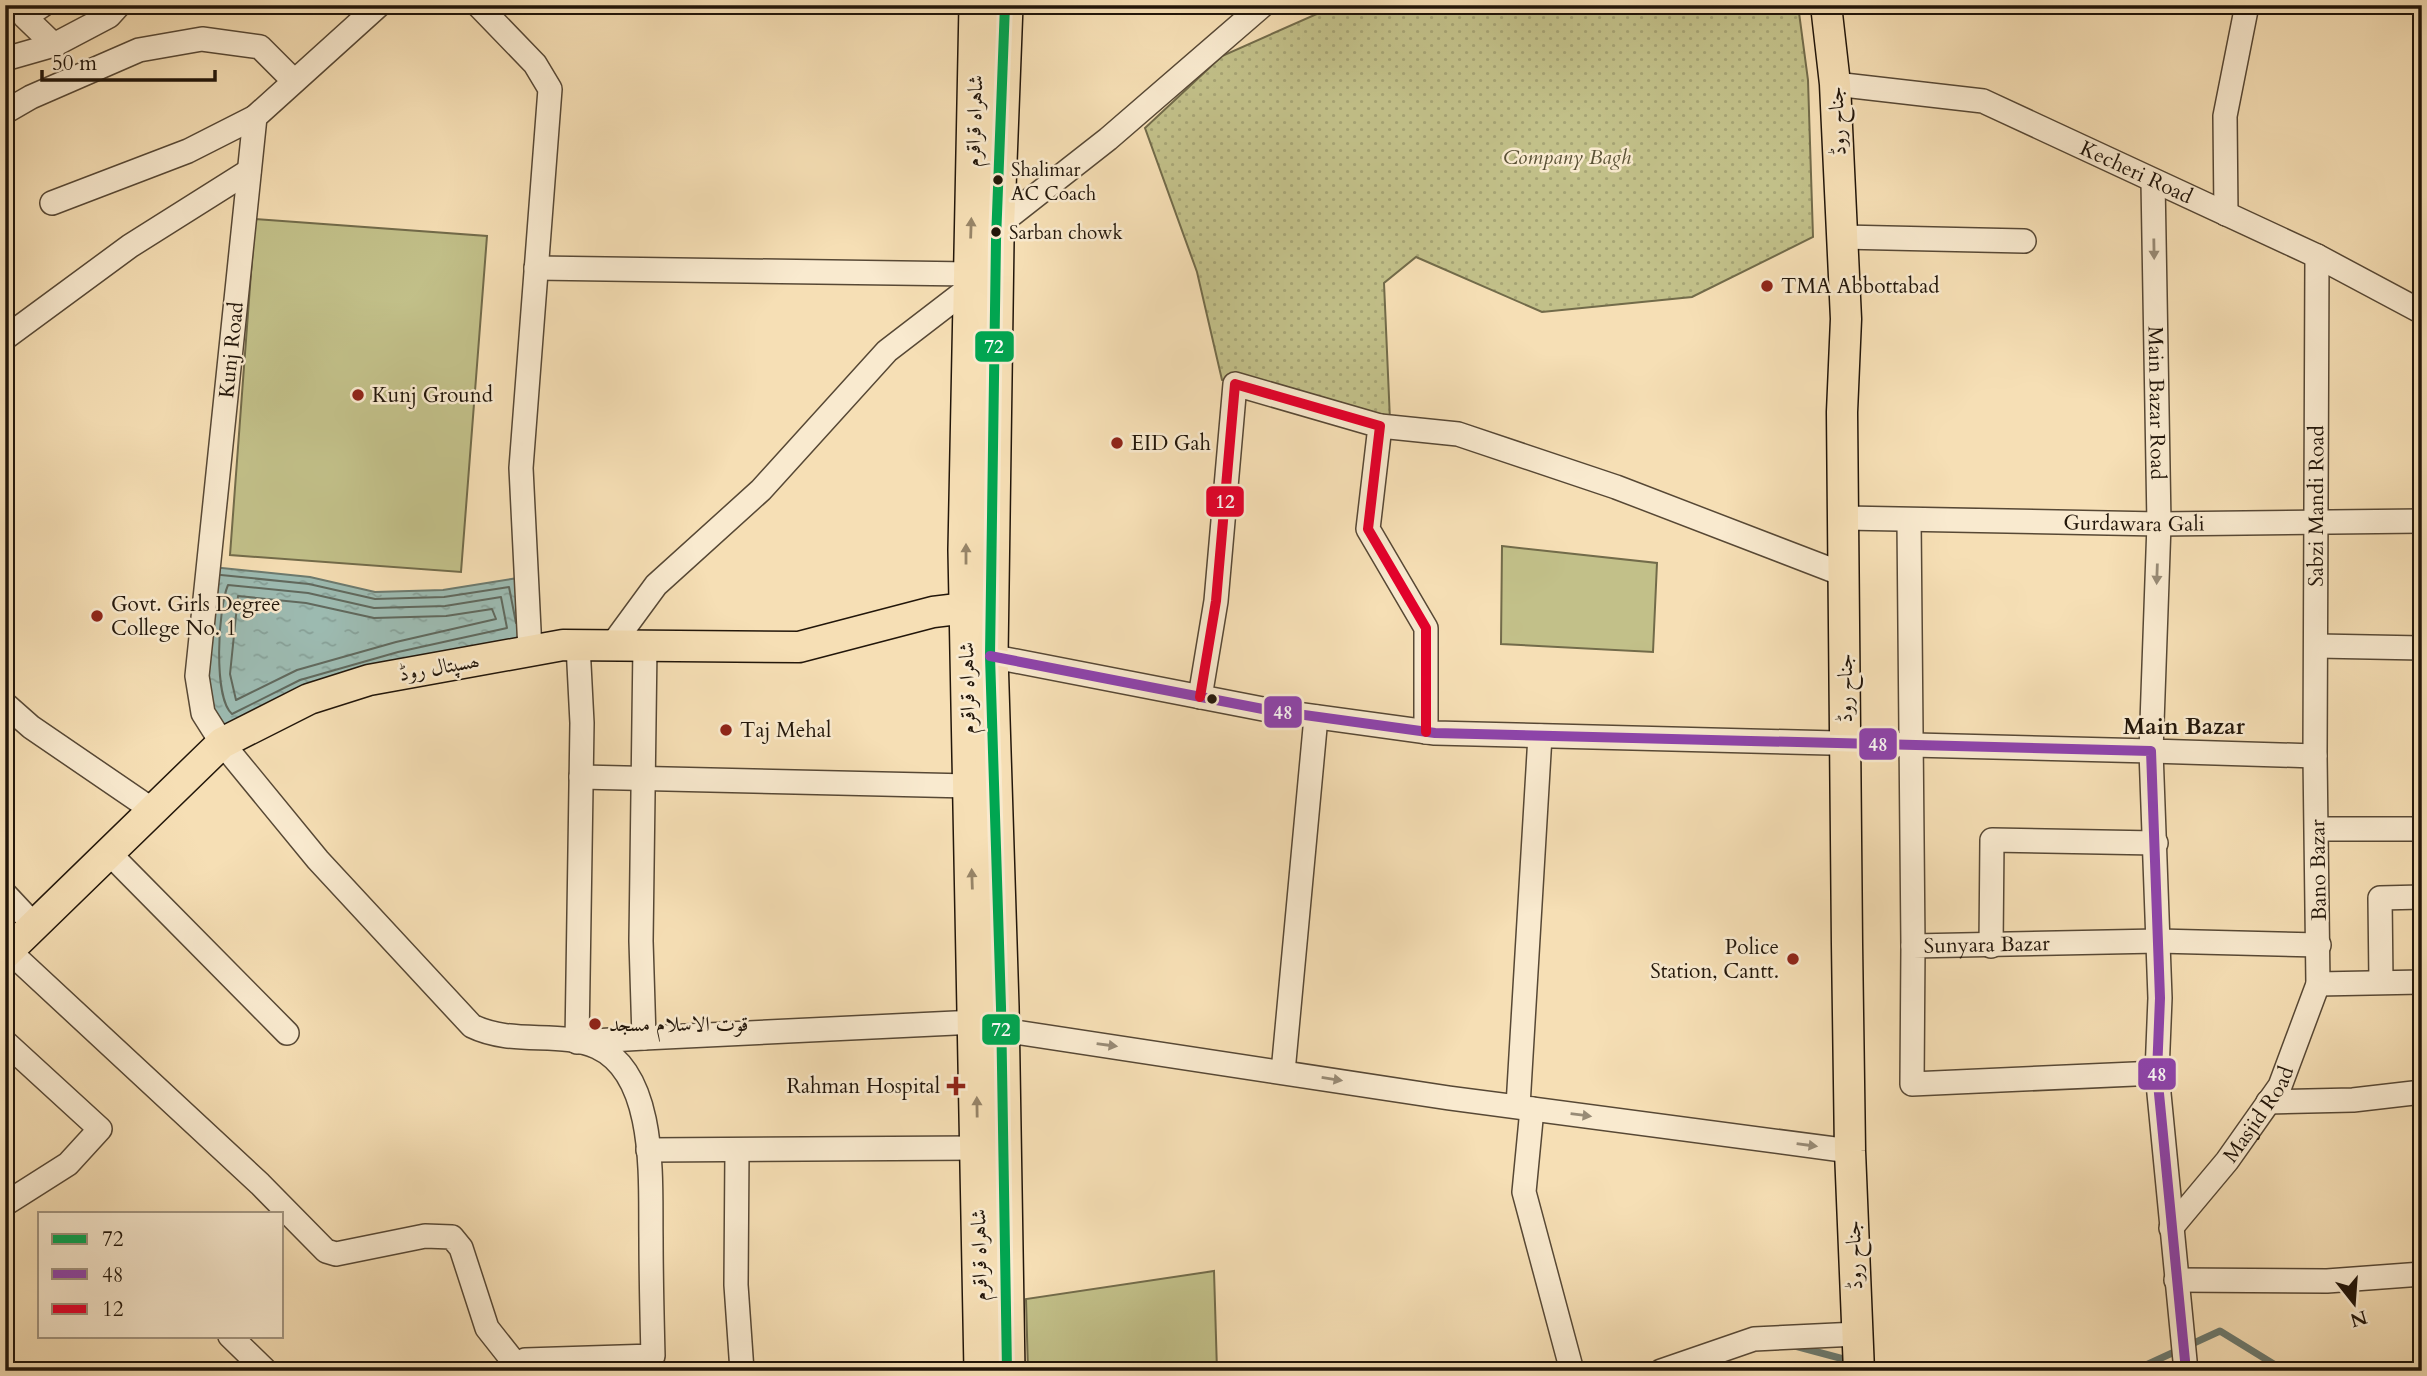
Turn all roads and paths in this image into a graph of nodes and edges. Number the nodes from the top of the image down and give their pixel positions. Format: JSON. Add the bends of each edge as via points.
{"nodes":[{"id":1,"x":119,"y":5,"type":"edge"},
{"id":2,"x":379,"y":5,"type":"edge"},
{"id":3,"x":478,"y":5,"type":"edge"},
{"id":4,"x":977,"y":5,"type":"edge"},
{"id":5,"x":1005,"y":5,"type":"edge"},
{"id":6,"x":1263,"y":5,"type":"edge"},
{"id":7,"x":1826,"y":5,"type":"edge"},
{"id":8,"x":2247,"y":5,"type":"edge"},
{"id":9,"x":24,"y":14,"type":"edge"},
{"id":10,"x":54,"y":45,"type":"junction"},
{"id":11,"x":5,"y":59,"type":"edge"},
{"id":12,"x":294,"y":82,"type":"junction"},
{"id":13,"x":1835,"y":84,"type":"junction"},
{"id":14,"x":5,"y":112,"type":"edge"},
{"id":15,"x":255,"y":117,"type":"junction"},
{"id":16,"x":249,"y":171,"type":"junction"},
{"id":17,"x":2153,"y":181,"type":"junction"},
{"id":18,"x":52,"y":203,"type":"dead end"},
{"id":19,"x":2226,"y":214,"type":"junction"},
{"id":20,"x":997,"y":226,"type":"junction"},
{"id":21,"x":1842,"y":237,"type":"junction"},
{"id":22,"x":2024,"y":240,"type":"dead end"},
{"id":23,"x":2317,"y":256,"type":"junction"},
{"id":24,"x":536,"y":268,"type":"junction"},
{"id":25,"x":970,"y":281,"type":"junction"},
{"id":26,"x":2422,"y":312,"type":"edge"},
{"id":27,"x":5,"y":338,"type":"edge"},
{"id":28,"x":1380,"y":426,"type":"junction"},
{"id":29,"x":1845,"y":518,"type":"junction"},
{"id":30,"x":1909,"y":520,"type":"junction"},
{"id":31,"x":2318,"y":521,"type":"junction"},
{"id":32,"x":2422,"y":521,"type":"edge"},
{"id":33,"x":2159,"y":524,"type":"junction"},
{"id":34,"x":1845,"y":575,"type":"junction"},
{"id":35,"x":966,"y":608,"type":"junction"},
{"id":36,"x":578,"y":645,"type":"junction"},
{"id":37,"x":612,"y":646,"type":"junction"},
{"id":38,"x":645,"y":646,"type":"junction"},
{"id":39,"x":2318,"y":646,"type":"junction"},
{"id":40,"x":2422,"y":648,"type":"edge"},
{"id":41,"x":530,"y":650,"type":"junction"},
{"id":42,"x":990,"y":656,"type":"junction"},
{"id":43,"x":1200,"y":697,"type":"junction"},
{"id":44,"x":5,"y":704,"type":"edge"},
{"id":45,"x":1316,"y":717,"type":"junction"},
{"id":46,"x":1426,"y":732,"type":"junction"},
{"id":47,"x":1540,"y":736,"type":"junction"},
{"id":48,"x":222,"y":743,"type":"junction"},
{"id":49,"x":1844,"y":744,"type":"junction"},
{"id":50,"x":1910,"y":744,"type":"junction"},
{"id":51,"x":2151,"y":751,"type":"junction"},
{"id":52,"x":2315,"y":756,"type":"junction"},
{"id":53,"x":581,"y":777,"type":"junction"},
{"id":54,"x":642,"y":779,"type":"junction"},
{"id":55,"x":969,"y":786,"type":"junction"},
{"id":56,"x":151,"y":809,"type":"junction"},
{"id":57,"x":2317,"y":829,"type":"junction"},
{"id":58,"x":2422,"y":829,"type":"edge"},
{"id":59,"x":2156,"y":844,"type":"junction"},
{"id":60,"x":107,"y":851,"type":"junction"},
{"id":61,"x":5,"y":894,"type":"edge"},
{"id":62,"x":2422,"y":897,"type":"edge"},
{"id":63,"x":34,"y":925,"type":"junction"},
{"id":64,"x":2158,"y":941,"type":"junction"},
{"id":65,"x":2319,"y":945,"type":"junction"},
{"id":66,"x":1913,"y":946,"type":"junction"},
{"id":67,"x":1991,"y":946,"type":"junction"},
{"id":68,"x":7,"y":952,"type":"edge"},
{"id":69,"x":2381,"y":982,"type":"junction"},
{"id":70,"x":2422,"y":982,"type":"edge"},
{"id":71,"x":2318,"y":984,"type":"junction"},
{"id":72,"x":989,"y":1026,"type":"junction"},
{"id":73,"x":287,"y":1033,"type":"dead end"},
{"id":74,"x":644,"y":1038,"type":"junction"},
{"id":75,"x":5,"y":1042,"type":"edge"},
{"id":76,"x":577,"y":1042,"type":"junction"},
{"id":77,"x":1283,"y":1072,"type":"junction"},
{"id":78,"x":2157,"y":1073,"type":"junction"},
{"id":79,"x":2422,"y":1092,"type":"edge"},
{"id":80,"x":2268,"y":1102,"type":"junction"},
{"id":81,"x":1525,"y":1107,"type":"junction"},
{"id":82,"x":978,"y":1148,"type":"junction"},
{"id":83,"x":737,"y":1150,"type":"junction"},
{"id":84,"x":1850,"y":1151,"type":"junction"},
{"id":85,"x":649,"y":1160,"type":"junction"},
{"id":86,"x":5,"y":1204,"type":"edge"},
{"id":87,"x":2171,"y":1228,"type":"junction"},
{"id":88,"x":2422,"y":1274,"type":"edge"},
{"id":89,"x":2176,"y":1280,"type":"junction"},
{"id":90,"x":232,"y":1338,"type":"edge"},
{"id":91,"x":1860,"y":1359,"type":"edge"},
{"id":92,"x":520,"y":1369,"type":"edge"},
{"id":93,"x":266,"y":1371,"type":"edge"},
{"id":94,"x":742,"y":1371,"type":"edge"},
{"id":95,"x":982,"y":1371,"type":"edge"},
{"id":96,"x":1007,"y":1371,"type":"edge"},
{"id":97,"x":1572,"y":1371,"type":"edge"},
{"id":98,"x":1661,"y":1371,"type":"edge"},
{"id":99,"x":2186,"y":1371,"type":"edge"}],
"edges":[{"from":1,"to":10,"type":"street","via":[[109,16]]},
{"from":2,"to":12,"type":"street"},
{"from":3,"to":24,"type":"street","via":[[534,64],[550,89]]},
{"from":25,"to":4,"type":"highway","name":"شاہراہ قراقرم","one_way":true},
{"from":5,"to":20,"type":"highway","name":"شاہراہ قراقرم"},
{"from":6,"to":20,"type":"street","via":[[1098,147]]},
{"from":7,"to":13,"type":"main road","name":"جناح روڈ"},
{"from":8,"to":19,"type":"street","via":[[2225,116]]},
{"from":9,"to":10,"type":"street"},
{"from":10,"to":11,"type":"street"},
{"from":12,"to":14,"type":"street","via":[[260,47],[202,39],[139,50]]},
{"from":12,"to":15,"type":"street"},
{"from":13,"to":17,"type":"street","name":"Kecheri Road","via":[[1983,101]]},
{"from":13,"to":21,"type":"main road","name":"جناح روڈ"},
{"from":15,"to":16,"type":"street","name":"Kunj Road"},
{"from":15,"to":18,"type":"street","via":[[188,150]]},
{"from":16,"to":27,"type":"street","via":[[130,246]]},
{"from":16,"to":48,"type":"street","name":"Kunj Road","via":[[197,676],[203,713]]},
{"from":17,"to":19,"type":"street","name":"Kecheri Road"},
{"from":17,"to":33,"type":"street","name":"Main Bazar Road","one_way":true},
{"from":19,"to":23,"type":"street","name":"Kecheri Road"},
{"from":20,"to":42,"type":"highway","name":"شاہراہ قراقرم"},
{"from":21,"to":22,"type":"street"},
{"from":21,"to":29,"type":"main road","name":"جناح روڈ"},
{"from":23,"to":26,"type":"street","name":"Kecheri Road"},
{"from":23,"to":31,"type":"street","name":"Sabzi Mandi Road"},
{"from":24,"to":25,"type":"street"},
{"from":24,"to":41,"type":"street","via":[[521,468]]},
{"from":35,"to":25,"type":"highway","name":"شاہراہ قراقرم","one_way":true},
{"from":25,"to":37,"type":"street","via":[[887,351],[761,489],[656,585]]},
{"from":28,"to":34,"type":"street","via":[[1458,434],[1616,487]]},
{"from":28,"to":43,"type":"street","via":[[1235,384],[1216,601]]},
{"from":28,"to":46,"type":"street","via":[[1368,529],[1426,628]]},
{"from":29,"to":30,"type":"street","name":"Gurdawara Gali"},
{"from":29,"to":34,"type":"main road","name":"جناح روڈ"},
{"from":30,"to":33,"type":"street","name":"Gurdawara Gali"},
{"from":30,"to":50,"type":"street"},
{"from":31,"to":32,"type":"street","name":"Gurdawara Gali"},
{"from":31,"to":33,"type":"street","name":"Gurdawara Gali"},
{"from":31,"to":39,"type":"street","name":"Sabzi Mandi Road"},
{"from":33,"to":51,"type":"street","name":"Main Bazar Road","one_way":true},
{"from":34,"to":49,"type":"main road","name":"جناح روڈ"},
{"from":35,"to":38,"type":"main road","name":"ھسپتال روڈ","via":[[933,612],[799,647]]},
{"from":35,"to":55,"type":"highway","name":"شاہراہ قراقرم"},
{"from":36,"to":37,"type":"main road","name":"ھسپتال روڈ"},
{"from":36,"to":41,"type":"main road","name":"ھسپتال روڈ"},
{"from":36,"to":53,"type":"street"},
{"from":37,"to":38,"type":"main road","name":"ھسپتال روڈ"},
{"from":38,"to":54,"type":"street"},
{"from":39,"to":40,"type":"street"},
{"from":39,"to":52,"type":"street","name":"Sabzi Mandi Road"},
{"from":41,"to":48,"type":"main road","name":"ھسپتال روڈ","via":[[369,680],[309,699]]},
{"from":42,"to":43,"type":"street"},
{"from":42,"to":72,"type":"highway","name":"شاہراہ قراقرم"},
{"from":43,"to":45,"type":"street"},
{"from":44,"to":56,"type":"street"},
{"from":45,"to":46,"type":"street"},
{"from":45,"to":77,"type":"street"},
{"from":46,"to":47,"type":"street"},
{"from":47,"to":49,"type":"street"},
{"from":47,"to":81,"type":"street"},
{"from":48,"to":56,"type":"main road","name":"ھسپتال روڈ"},
{"from":48,"to":76,"type":"street","name":"Kunj Road","via":[[318,860],[472,1026],[493,1036]]},
{"from":49,"to":50,"type":"street"},
{"from":49,"to":84,"type":"main road","name":"جناح روڈ"},
{"from":50,"to":51,"type":"street"},
{"from":50,"to":66,"type":"street"},
{"from":51,"to":52,"type":"street"},
{"from":51,"to":59,"type":"street","name":"Main Bazar Road"},
{"from":52,"to":57,"type":"street","name":"Bano Bazar"},
{"from":53,"to":54,"type":"street"},
{"from":53,"to":76,"type":"street"},
{"from":54,"to":55,"type":"street"},
{"from":54,"to":74,"type":"street"},
{"from":72,"to":55,"type":"highway","name":"شاہراہ قراقرم","one_way":true},
{"from":56,"to":60,"type":"main road","name":"ھسپتال روڈ"},
{"from":57,"to":58,"type":"street"},
{"from":57,"to":65,"type":"street","name":"Bano Bazar"},
{"from":59,"to":64,"type":"street","name":"Main Bazar Road"},
{"from":59,"to":67,"type":"street","via":[[1992,840]]},
{"from":60,"to":63,"type":"main road","name":"ھسپتال روڈ"},
{"from":60,"to":73,"type":"street"},
{"from":61,"to":63,"type":"street"},
{"from":62,"to":69,"type":"street","via":[[2380,898]]},
{"from":63,"to":68,"type":"main road","name":"ھسپتال روڈ"},
{"from":64,"to":65,"type":"street","name":"Sunyara Bazar"},
{"from":64,"to":67,"type":"street","name":"Sunyara Bazar"},
{"from":64,"to":78,"type":"street","name":"Main Bazar Road"},
{"from":65,"to":71,"type":"street","name":"Bano Bazar"},
{"from":66,"to":67,"type":"street","name":"Sunyara Bazar"},
{"from":66,"to":78,"type":"street","name":"Sunyara Bazar","via":[[1912,1084]]},
{"from":68,"to":92,"type":"street","via":[[260,1184],[326,1251],[336,1254],[425,1236],[452,1237],[461,1248],[487,1328]]},
{"from":69,"to":70,"type":"street"},
{"from":69,"to":71,"type":"street"},
{"from":71,"to":80,"type":"street","name":"Masjid Road","via":[[2280,1086]]},
{"from":72,"to":74,"type":"street"},
{"from":72,"to":77,"type":"street","one_way":true},
{"from":82,"to":72,"type":"highway","name":"شاہراہ قراقرم","one_way":true},
{"from":72,"to":96,"type":"highway","name":"شاہراہ قراقرم"},
{"from":74,"to":76,"type":"street"},
{"from":75,"to":86,"type":"street","via":[[100,1129],[68,1164]]},
{"from":76,"to":85,"type":"street","via":[[594,1045],[618,1061],[631,1082],[641,1107]]},
{"from":77,"to":81,"type":"street","one_way":true},
{"from":78,"to":87,"type":"street","name":"Main Bazar Road"},
{"from":79,"to":80,"type":"street","via":[[2353,1100]]},
{"from":80,"to":87,"type":"street","name":"Masjid Road","via":[[2227,1161]]},
{"from":81,"to":84,"type":"street","one_way":true},
{"from":81,"to":97,"type":"street","via":[[1524,1192]]},
{"from":82,"to":83,"type":"street"},
{"from":82,"to":95,"type":"highway","name":"شاہراہ قراقرم"},
{"from":83,"to":85,"type":"street"},
{"from":83,"to":94,"type":"street","via":[[736,1285]]},
{"from":84,"to":91,"type":"main road","name":"جناح روڈ"},
{"from":85,"to":92,"type":"street","via":[[653,1356],[525,1360]]},
{"from":87,"to":89,"type":"street","name":"Main Bazar Road"},
{"from":88,"to":89,"type":"street","via":[[2328,1281]]},
{"from":89,"to":99,"type":"street","name":"Main Bazar Road"},
{"from":90,"to":93,"type":"street"},
{"from":91,"to":98,"type":"street","via":[[1754,1339]]}]}
